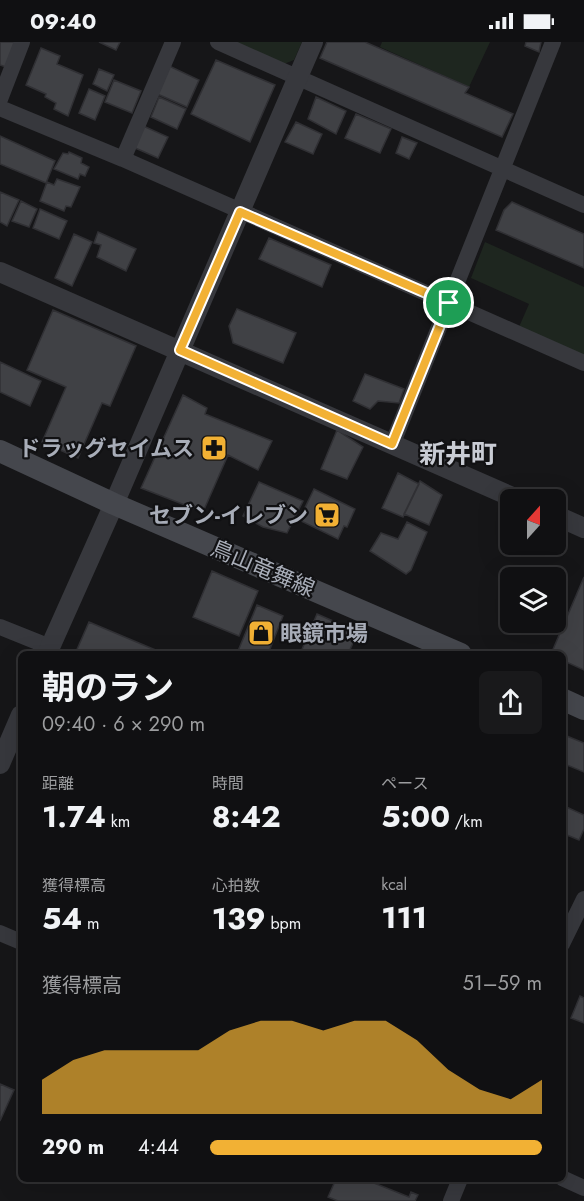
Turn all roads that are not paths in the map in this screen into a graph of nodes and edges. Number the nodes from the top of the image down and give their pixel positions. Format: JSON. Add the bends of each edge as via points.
{"nodes":[{"id":1,"x":22,"y":42,"type":"edge"},
{"id":2,"x":173,"y":42,"type":"edge"},
{"id":3,"x":218,"y":42,"type":"edge"},
{"id":4,"x":313,"y":42,"type":"edge"},
{"id":5,"x":553,"y":42,"type":"edge"},
{"id":6,"x":298,"y":78,"type":"junction"},
{"id":7,"x":0,"y":99,"type":"edge"},
{"id":8,"x":0,"y":108,"type":"edge"},
{"id":9,"x":123,"y":159,"type":"junction"},
{"id":10,"x":503,"y":168,"type":"junction"},
{"id":11,"x":584,"y":204,"type":"edge"},
{"id":12,"x":240,"y":212,"type":"junction"},
{"id":13,"x":0,"y":272,"type":"edge"},
{"id":14,"x":449,"y":303,"type":"junction"},
{"id":15,"x":180,"y":350,"type":"junction"},
{"id":16,"x":584,"y":363,"type":"edge"},
{"id":17,"x":392,"y":444,"type":"junction"},
{"id":18,"x":0,"y":452,"type":"edge"},
{"id":19,"x":500,"y":492,"type":"edge"},
{"id":20,"x":114,"y":504,"type":"junction"},
{"id":21,"x":566,"y":520,"type":"edge"},
{"id":22,"x":584,"y":528,"type":"edge"},
{"id":23,"x":0,"y":627,"type":"edge"},
{"id":24,"x":48,"y":651,"type":"edge"},
{"id":25,"x":454,"y":651,"type":"edge"},
{"id":26,"x":566,"y":701,"type":"edge"},
{"id":27,"x":584,"y":708,"type":"edge"},
{"id":28,"x":18,"y":722,"type":"edge"},
{"id":29,"x":0,"y":764,"type":"edge"},
{"id":30,"x":584,"y":899,"type":"edge"},
{"id":31,"x":0,"y":933,"type":"edge"},
{"id":32,"x":566,"y":938,"type":"edge"},
{"id":33,"x":18,"y":941,"type":"edge"},
{"id":34,"x":566,"y":1180,"type":"edge"},
{"id":35,"x":459,"y":1182,"type":"edge"},
{"id":36,"x":584,"y":1188,"type":"edge"},
{"id":37,"x":451,"y":1201,"type":"edge"}],
"edges":[{"from":1,"to":7,"type":"street"},
{"from":2,"to":9,"type":"street"},
{"from":3,"to":6,"type":"street"},
{"from":4,"to":6,"type":"street"},
{"from":5,"to":10,"type":"street"},
{"from":6,"to":10,"type":"street"},
{"from":6,"to":12,"type":"street"},
{"from":8,"to":9,"type":"street"},
{"from":9,"to":12,"type":"street"},
{"from":10,"to":11,"type":"street"},
{"from":10,"to":14,"type":"street"},
{"from":12,"to":14,"type":"street"},
{"from":12,"to":15,"type":"street"},
{"from":13,"to":15,"type":"street"},
{"from":14,"to":16,"type":"street"},
{"from":14,"to":17,"type":"street"},
{"from":15,"to":17,"type":"street"},
{"from":15,"to":20,"type":"street"},
{"from":17,"to":19,"type":"street"},
{"from":18,"to":20,"type":"main road","name":"鳥山竜舞線"},
{"from":20,"to":24,"type":"street"},
{"from":20,"to":25,"type":"main road","name":"鳥山竜舞線"},
{"from":21,"to":22,"type":"street"},
{"from":23,"to":24,"type":"street"},
{"from":26,"to":27,"type":"main road"},
{"from":28,"to":29,"type":"street"},
{"from":30,"to":32,"type":"street"},
{"from":31,"to":33,"type":"street"},
{"from":34,"to":36,"type":"street"},
{"from":35,"to":37,"type":"street"}]}
